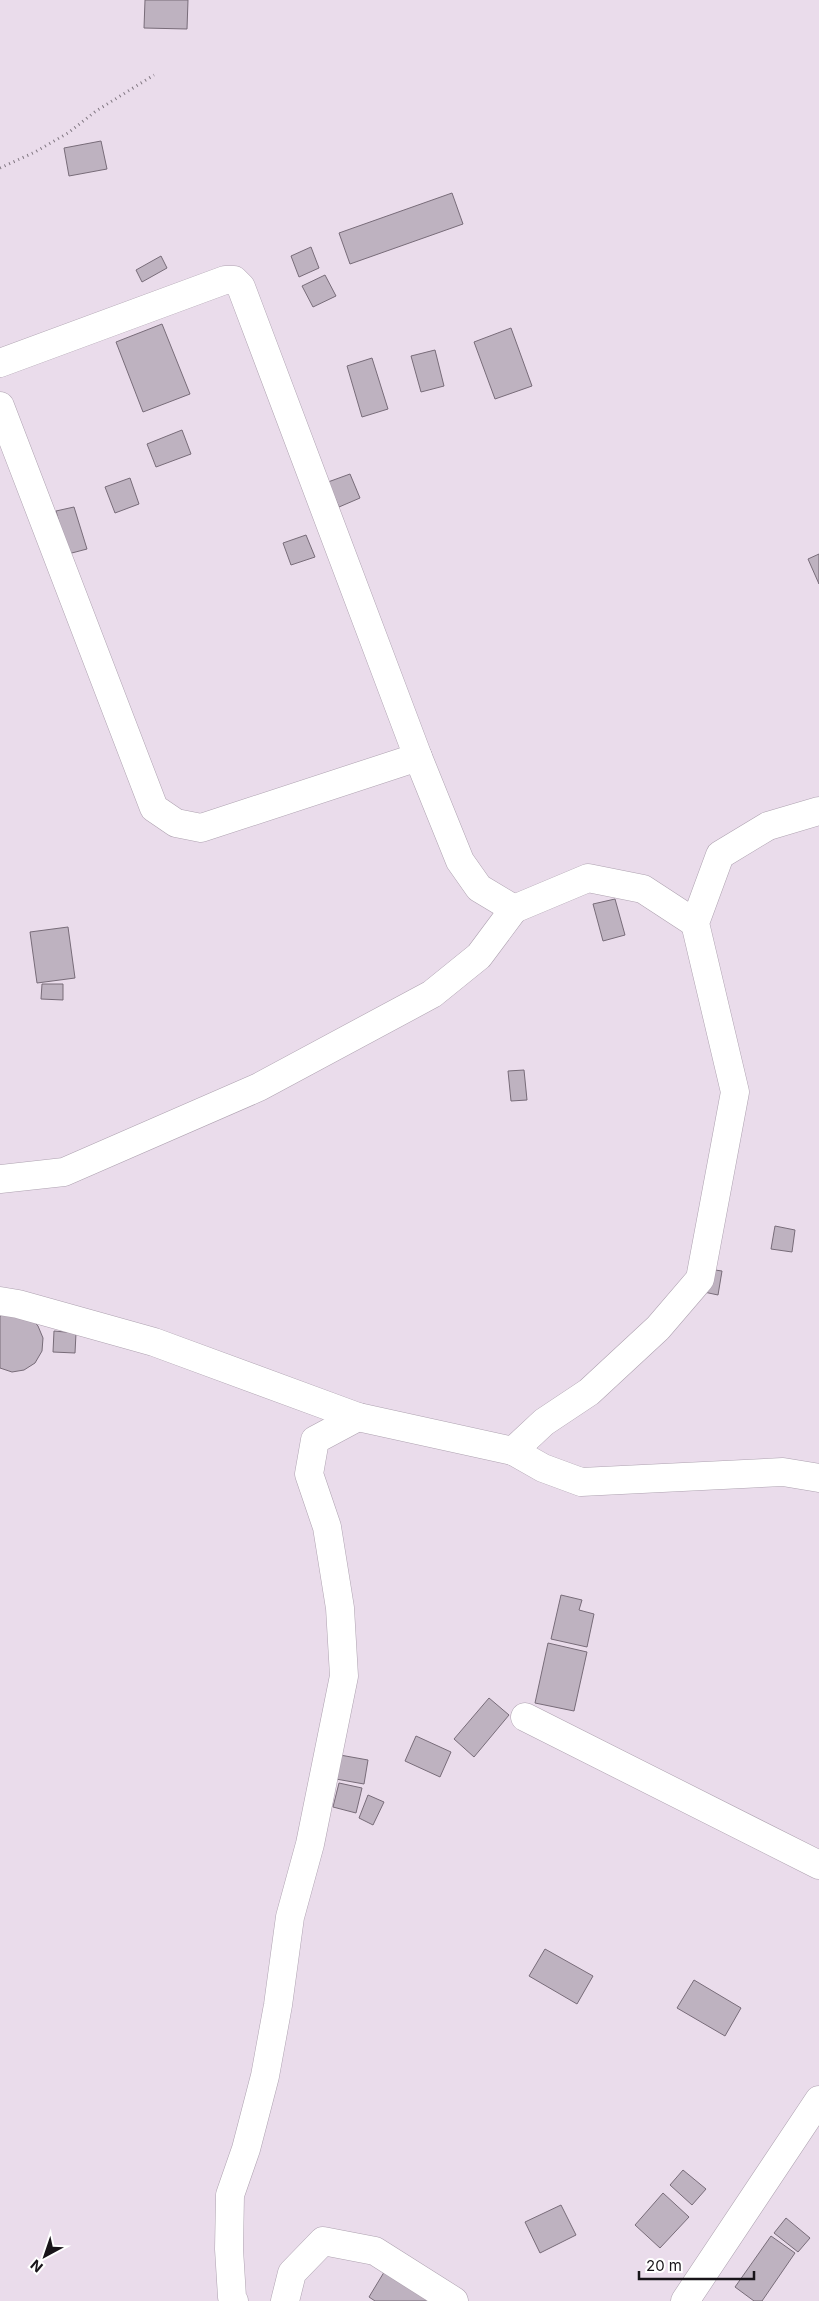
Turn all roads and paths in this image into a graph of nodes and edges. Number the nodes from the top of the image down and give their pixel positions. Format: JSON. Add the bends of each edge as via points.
{"nodes":[{"id":1,"x":154,"y":75,"type":"dead end"},
{"id":2,"x":0,"y":168,"type":"edge"},
{"id":3,"x":0,"y":363,"type":"edge"},
{"id":4,"x":0,"y":406,"type":"edge"},
{"id":5,"x":418,"y":757,"type":"junction"},
{"id":6,"x":819,"y":811,"type":"edge"},
{"id":7,"x":514,"y":910,"type":"junction"},
{"id":8,"x":694,"y":923,"type":"junction"},
{"id":9,"x":0,"y":1179,"type":"edge"},
{"id":10,"x":0,"y":1301,"type":"edge"},
{"id":11,"x":358,"y":1417,"type":"junction"},
{"id":12,"x":513,"y":1451,"type":"junction"},
{"id":13,"x":819,"y":1478,"type":"edge"},
{"id":14,"x":525,"y":1717,"type":"dead end"},
{"id":15,"x":819,"y":1865,"type":"edge"},
{"id":16,"x":819,"y":2100,"type":"edge"},
{"id":17,"x":234,"y":2301,"type":"edge"},
{"id":18,"x":285,"y":2301,"type":"edge"},
{"id":19,"x":454,"y":2301,"type":"edge"},
{"id":20,"x":685,"y":2301,"type":"edge"}],
"edges":[{"from":1,"to":2,"type":"path","via":[[96,111],[68,133]]},
{"from":3,"to":5,"type":"street","via":[[225,280],[234,280],[240,287]]},
{"from":4,"to":5,"type":"street","via":[[154,808],[176,823],[200,828]]},
{"from":5,"to":7,"type":"street","via":[[460,861],[479,888]]},
{"from":6,"to":8,"type":"street","via":[[768,826],[720,855]]},
{"from":7,"to":8,"type":"street","via":[[588,878],[643,889]]},
{"from":7,"to":9,"type":"street","via":[[480,956],[432,994],[259,1087],[64,1172]]},
{"from":8,"to":12,"type":"street","via":[[735,1092],[700,1279],[658,1328],[589,1392],[544,1422]]},
{"from":10,"to":11,"type":"street","via":[[154,1342]]},
{"from":11,"to":12,"type":"street"},
{"from":11,"to":17,"type":"street","via":[[315,1440],[309,1474],[326,1526],[340,1608],[344,1676],[310,1844],[290,1917],[265,2076],[230,2195],[229,2249]]},
{"from":12,"to":13,"type":"street","via":[[543,1468],[581,1482],[783,1472]]},
{"from":14,"to":15,"type":"street"},
{"from":16,"to":20,"type":"street"},
{"from":18,"to":19,"type":"street","via":[[292,2273],[323,2242],[375,2251]]}]}
